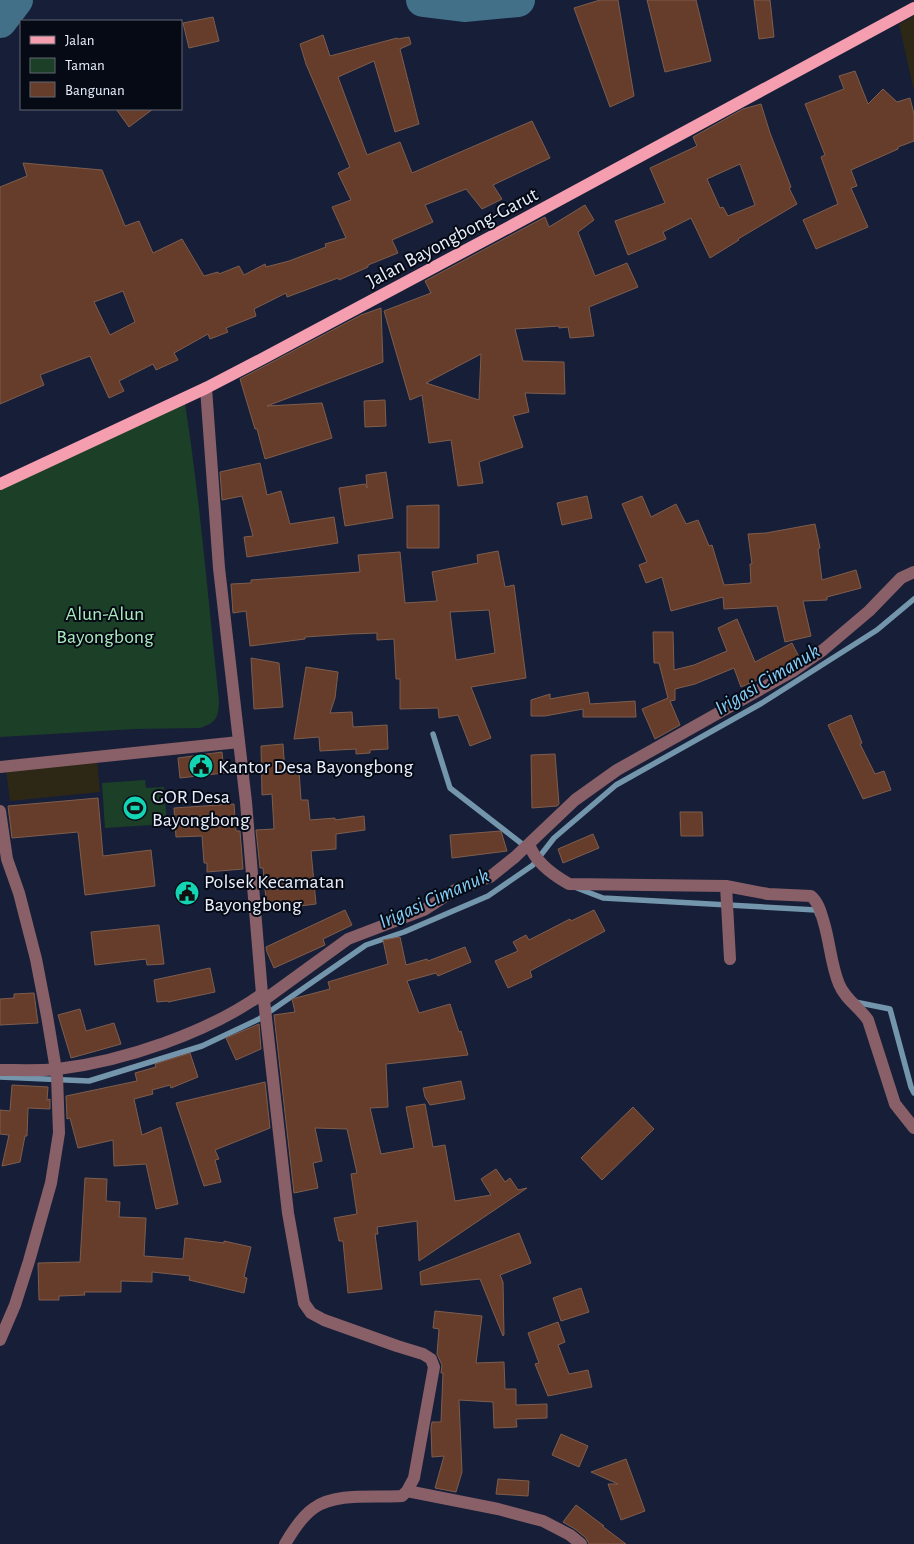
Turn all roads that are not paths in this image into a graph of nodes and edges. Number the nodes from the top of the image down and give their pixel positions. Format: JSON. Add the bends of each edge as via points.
{"nodes":[{"id":1,"x":914,"y":8,"type":"edge"},
{"id":2,"x":206,"y":388,"type":"junction"},
{"id":3,"x":0,"y":484,"type":"edge"},
{"id":4,"x":914,"y":572,"type":"edge"},
{"id":5,"x":239,"y":742,"type":"junction"},
{"id":6,"x":0,"y":767,"type":"edge"},
{"id":7,"x":0,"y":811,"type":"edge"},
{"id":8,"x":529,"y":846,"type":"junction"},
{"id":9,"x":726,"y":886,"type":"junction"},
{"id":10,"x":730,"y":960,"type":"dead end"},
{"id":11,"x":264,"y":1000,"type":"junction"},
{"id":12,"x":0,"y":1070,"type":"edge"},
{"id":13,"x":56,"y":1073,"type":"junction"},
{"id":14,"x":914,"y":1128,"type":"edge"},
{"id":15,"x":0,"y":1340,"type":"edge"},
{"id":16,"x":407,"y":1491,"type":"junction"},
{"id":17,"x":285,"y":1544,"type":"edge"},
{"id":18,"x":581,"y":1544,"type":"edge"}],
"edges":[{"from":1,"to":2,"type":"main road","name":"Jalan Bayongbong-Garut"},
{"from":2,"to":3,"type":"main road","name":"Jalan Bayongbong-Garut"},
{"from":2,"to":5,"type":"street","via":[[219,568]]},
{"from":4,"to":8,"type":"street","via":[[901,578],[869,611],[793,671],[617,770],[576,800]]},
{"from":5,"to":6,"type":"street"},
{"from":5,"to":11,"type":"street"},
{"from":7,"to":13,"type":"street","via":[[7,859],[36,959]]},
{"from":8,"to":9,"type":"street","via":[[541,863],[569,884]]},
{"from":8,"to":11,"type":"street","via":[[490,876],[454,890],[424,910],[348,939]]},
{"from":9,"to":10,"type":"street"},
{"from":9,"to":14,"type":"street","via":[[768,894],[811,896],[816,900],[839,984],[868,1020],[895,1104]]},
{"from":11,"to":13,"type":"street","via":[[247,1005],[200,1030],[122,1057]]},
{"from":11,"to":16,"type":"street","via":[[288,1213],[304,1303],[311,1313],[324,1320],[423,1354],[431,1359],[434,1367],[414,1478]]},
{"from":12,"to":13,"type":"street"},
{"from":13,"to":15,"type":"street","via":[[59,1133],[52,1183],[15,1305]]},
{"from":16,"to":17,"type":"street","via":[[402,1496],[327,1501],[303,1519]]},
{"from":16,"to":18,"type":"street","via":[[543,1521]]}]}
